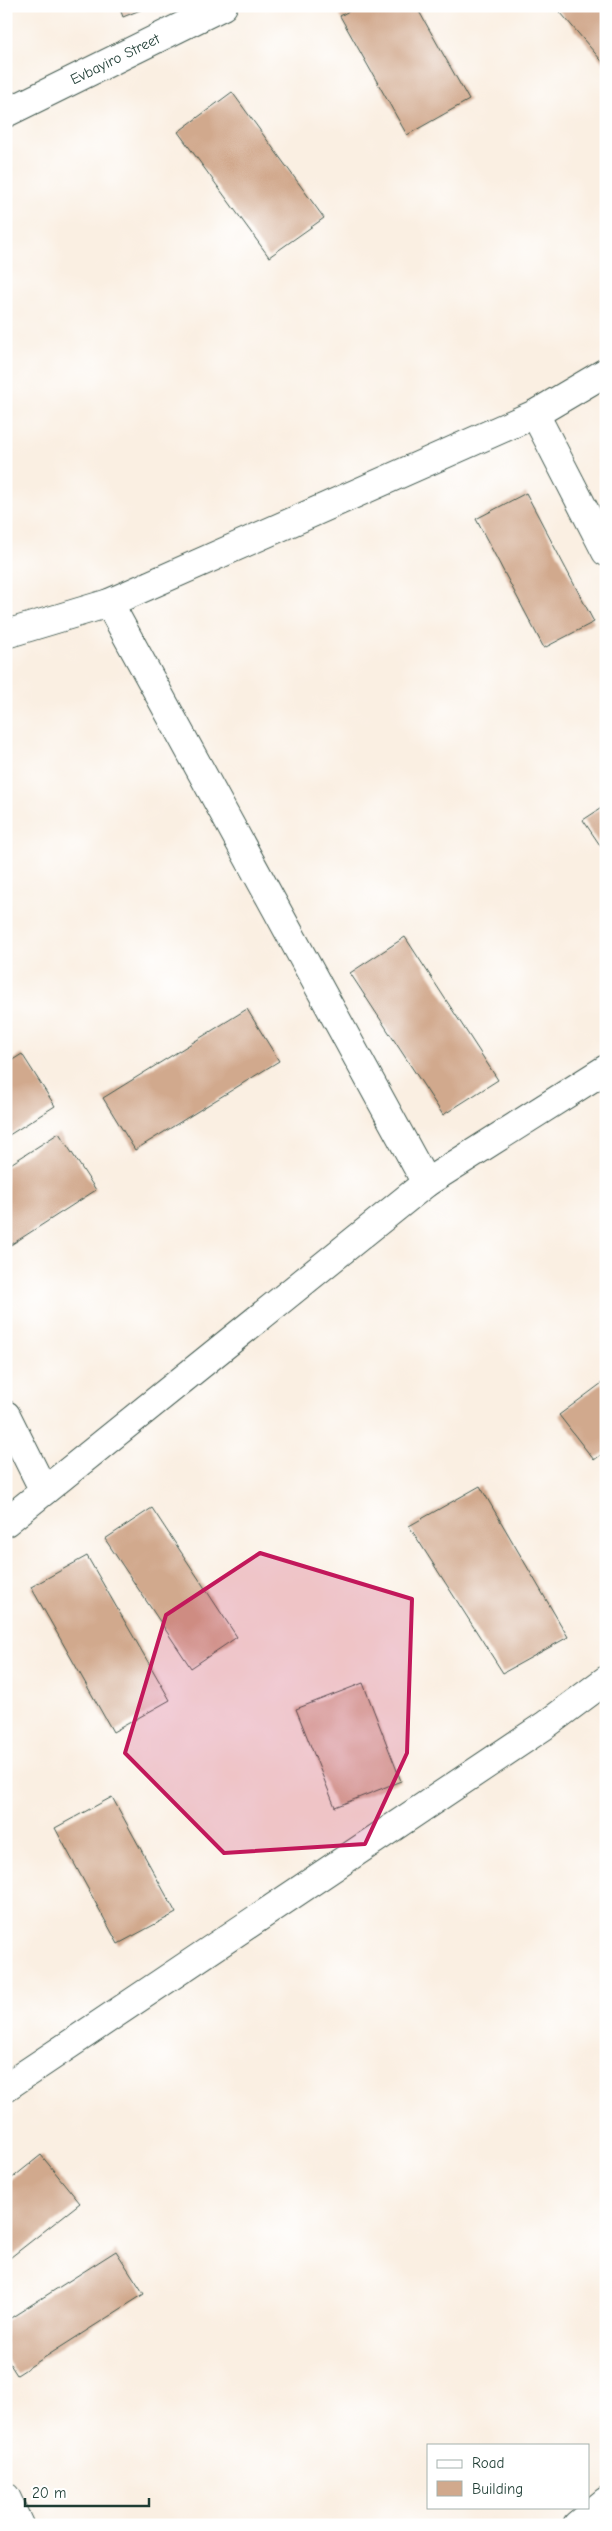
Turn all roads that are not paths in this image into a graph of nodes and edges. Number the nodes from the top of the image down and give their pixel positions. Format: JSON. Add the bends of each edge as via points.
{"nodes":[{"id":1,"x":223,"y":6,"type":"edge"},
{"id":2,"x":6,"y":113,"type":"edge"},
{"id":3,"x":606,"y":372,"type":"edge"},
{"id":4,"x":535,"y":414,"type":"junction"},
{"id":5,"x":606,"y":552,"type":"edge"},
{"id":6,"x":109,"y":603,"type":"junction"},
{"id":7,"x":6,"y":634,"type":"edge"},
{"id":8,"x":606,"y":1069,"type":"edge"},
{"id":9,"x":426,"y":1182,"type":"junction"},
{"id":10,"x":6,"y":1415,"type":"edge"},
{"id":11,"x":44,"y":1491,"type":"junction"},
{"id":12,"x":6,"y":1522,"type":"edge"},
{"id":13,"x":606,"y":1680,"type":"edge"},
{"id":14,"x":6,"y":2087,"type":"edge"},
{"id":15,"x":6,"y":2497,"type":"edge"},
{"id":16,"x":606,"y":2501,"type":"edge"},
{"id":17,"x":19,"y":2525,"type":"edge"},
{"id":18,"x":577,"y":2525,"type":"edge"}],
"edges":[{"from":1,"to":2,"type":"street","name":"Evbayiro Street"},
{"from":3,"to":4,"type":"street"},
{"from":4,"to":5,"type":"street"},
{"from":4,"to":6,"type":"street"},
{"from":6,"to":7,"type":"street"},
{"from":6,"to":9,"type":"street"},
{"from":8,"to":9,"type":"street"},
{"from":9,"to":11,"type":"street"},
{"from":10,"to":11,"type":"street"},
{"from":11,"to":12,"type":"street"},
{"from":13,"to":14,"type":"street","via":[[536,1732]]},
{"from":15,"to":17,"type":"street"},
{"from":16,"to":18,"type":"street"}]}
